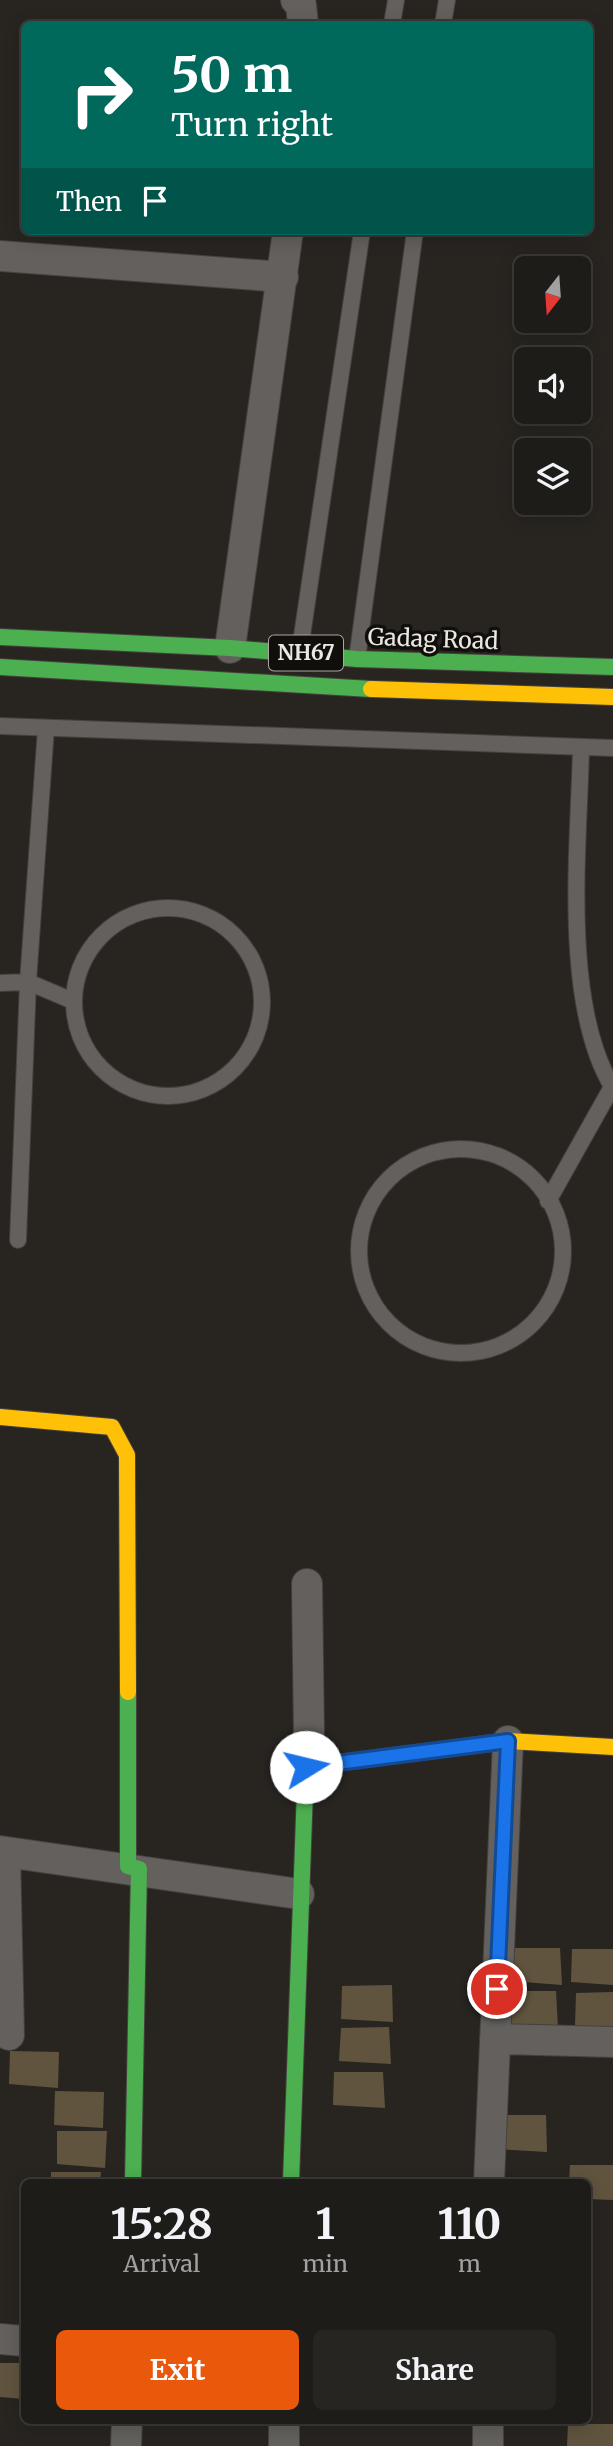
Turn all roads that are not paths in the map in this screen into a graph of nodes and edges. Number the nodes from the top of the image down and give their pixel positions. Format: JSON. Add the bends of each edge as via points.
{"nodes":[{"id":1,"x":296,"y":0,"type":"edge"},
{"id":2,"x":396,"y":0,"type":"edge"},
{"id":3,"x":447,"y":0,"type":"edge"},
{"id":4,"x":303,"y":21,"type":"edge"},
{"id":5,"x":393,"y":21,"type":"edge"},
{"id":6,"x":444,"y":21,"type":"edge"},
{"id":7,"x":288,"y":235,"type":"edge"},
{"id":8,"x":361,"y":235,"type":"edge"},
{"id":9,"x":414,"y":235,"type":"edge"},
{"id":10,"x":0,"y":256,"type":"edge"},
{"id":11,"x":283,"y":276,"type":"junction"},
{"id":12,"x":0,"y":637,"type":"edge"},
{"id":13,"x":230,"y":648,"type":"junction"},
{"id":14,"x":300,"y":653,"type":"junction"},
{"id":15,"x":357,"y":659,"type":"junction"},
{"id":16,"x":0,"y":667,"type":"edge"},
{"id":17,"x":613,"y":667,"type":"edge"},
{"id":18,"x":297,"y":683,"type":"junction"},
{"id":19,"x":355,"y":688,"type":"junction"},
{"id":20,"x":613,"y":697,"type":"edge"},
{"id":21,"x":0,"y":726,"type":"edge"},
{"id":22,"x":46,"y":728,"type":"junction"},
{"id":23,"x":581,"y":747,"type":"junction"},
{"id":24,"x":613,"y":748,"type":"edge"},
{"id":25,"x":28,"y":982,"type":"junction"},
{"id":26,"x":0,"y":983,"type":"edge"},
{"id":27,"x":73,"y":1001,"type":"junction"},
{"id":28,"x":612,"y":1087,"type":"edge"},
{"id":29,"x":548,"y":1201,"type":"junction"},
{"id":30,"x":19,"y":1240,"type":"dead end"},
{"id":31,"x":0,"y":1417,"type":"edge"},
{"id":32,"x":307,"y":1584,"type":"dead end"},
{"id":33,"x":508,"y":1741,"type":"junction"},
{"id":34,"x":613,"y":1747,"type":"edge"},
{"id":35,"x":306,"y":1767,"type":"junction"},
{"id":36,"x":3,"y":1852,"type":"edge"},
{"id":37,"x":139,"y":1869,"type":"junction"},
{"id":38,"x":299,"y":1894,"type":"junction"},
{"id":39,"x":9,"y":2035,"type":"dead end"},
{"id":40,"x":495,"y":2039,"type":"junction"},
{"id":41,"x":613,"y":2042,"type":"edge"},
{"id":42,"x":132,"y":2179,"type":"edge"},
{"id":43,"x":291,"y":2179,"type":"edge"},
{"id":44,"x":489,"y":2179,"type":"edge"},
{"id":45,"x":0,"y":2339,"type":"edge"},
{"id":46,"x":21,"y":2341,"type":"edge"},
{"id":47,"x":127,"y":2424,"type":"edge"},
{"id":48,"x":284,"y":2424,"type":"edge"},
{"id":49,"x":488,"y":2424,"type":"edge"},
{"id":50,"x":126,"y":2446,"type":"edge"},
{"id":51,"x":284,"y":2446,"type":"edge"},
{"id":52,"x":488,"y":2446,"type":"edge"}],
"edges":[{"from":1,"to":4,"type":"street"},
{"from":2,"to":5,"type":"lane"},
{"from":3,"to":6,"type":"lane"},
{"from":7,"to":11,"type":"street"},
{"from":8,"to":14,"type":"lane"},
{"from":9,"to":15,"type":"lane"},
{"from":10,"to":11,"type":"street"},
{"from":11,"to":13,"type":"street"},
{"from":12,"to":13,"type":"main road","name":"Gadag Road","number":"NH67"},
{"from":13,"to":14,"type":"main road","name":"Gadag Road","number":"NH67"},
{"from":14,"to":15,"type":"main road","name":"Gadag Road","number":"NH67"},
{"from":14,"to":18,"type":"lane"},
{"from":15,"to":17,"type":"main road","name":"Gadag Road","number":"NH67"},
{"from":15,"to":19,"type":"lane"},
{"from":16,"to":18,"type":"main road","number":"NH67"},
{"from":18,"to":19,"type":"main road","number":"NH67"},
{"from":19,"to":20,"type":"main road","number":"NH67"},
{"from":21,"to":22,"type":"lane"},
{"from":22,"to":23,"type":"lane"},
{"from":22,"to":25,"type":"lane"},
{"from":23,"to":24,"type":"lane"},
{"from":23,"to":28,"type":"lane","via":[[576,943],[593,1051]]},
{"from":25,"to":26,"type":"lane"},
{"from":25,"to":27,"type":"lane"},
{"from":25,"to":30,"type":"lane"},
{"from":27,"to":27,"type":"lane","via":[[78,971],[94,943],[132,914],[164,907],[197,911],[234,935],[258,972],[263,1005],[248,1052],[226,1076],[185,1095],[152,1095],[122,1084],[95,1062],[78,1034]]},
{"from":28,"to":29,"type":"lane"},
{"from":29,"to":29,"type":"lane","via":[[559,1219],[565,1254],[562,1273],[549,1306],[524,1333],[480,1352],[444,1352],[411,1341],[382,1317],[364,1286],[357,1250],[363,1218],[380,1186],[421,1155],[457,1148],[492,1153],[524,1170]]},
{"from":31,"to":37,"type":"main road","via":[[112,1427],[127,1455],[128,1866]]},
{"from":32,"to":35,"type":"street"},
{"from":33,"to":34,"type":"main road"},
{"from":33,"to":35,"type":"main road"},
{"from":33,"to":40,"type":"street"},
{"from":35,"to":38,"type":"main road"},
{"from":36,"to":37,"type":"street"},
{"from":36,"to":39,"type":"street"},
{"from":37,"to":38,"type":"street"},
{"from":37,"to":42,"type":"main road"},
{"from":38,"to":43,"type":"main road"},
{"from":40,"to":41,"type":"street"},
{"from":40,"to":44,"type":"street"},
{"from":45,"to":46,"type":"street"},
{"from":47,"to":50,"type":"street"},
{"from":48,"to":51,"type":"street"},
{"from":49,"to":52,"type":"street"}]}
